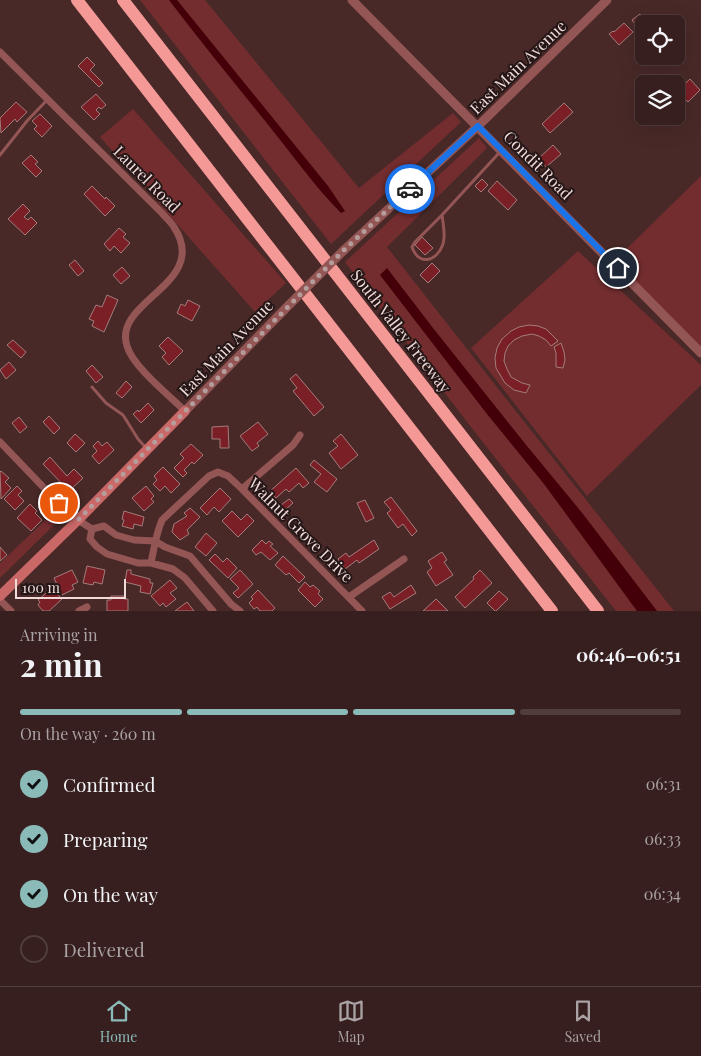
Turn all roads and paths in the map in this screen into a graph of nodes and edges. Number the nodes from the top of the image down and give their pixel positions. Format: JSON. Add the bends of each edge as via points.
{"nodes":[{"id":1,"x":78,"y":0,"type":"edge"},
{"id":2,"x":123,"y":0,"type":"edge"},
{"id":3,"x":352,"y":0,"type":"edge"},
{"id":4,"x":607,"y":0,"type":"edge"},
{"id":5,"x":0,"y":52,"type":"edge"},
{"id":6,"x":48,"y":100,"type":"junction"},
{"id":7,"x":478,"y":126,"type":"junction"},
{"id":8,"x":502,"y":150,"type":"junction"},
{"id":9,"x":0,"y":154,"type":"edge"},
{"id":10,"x":442,"y":215,"type":"junction"},
{"id":11,"x":701,"y":353,"type":"edge"},
{"id":12,"x":92,"y":387,"type":"dead end"},
{"id":13,"x":185,"y":411,"type":"junction"},
{"id":14,"x":300,"y":435,"type":"dead end"},
{"id":15,"x":0,"y":442,"type":"edge"},
{"id":16,"x":147,"y":449,"type":"junction"},
{"id":17,"x":242,"y":489,"type":"junction"},
{"id":18,"x":78,"y":520,"type":"junction"},
{"id":19,"x":92,"y":529,"type":"junction"},
{"id":20,"x":155,"y":541,"type":"junction"},
{"id":21,"x":404,"y":559,"type":"dead end"},
{"id":22,"x":151,"y":563,"type":"junction"},
{"id":23,"x":349,"y":597,"type":"junction"},
{"id":24,"x":0,"y":598,"type":"edge"},
{"id":25,"x":87,"y":607,"type":"dead end"},
{"id":26,"x":11,"y":611,"type":"edge"},
{"id":27,"x":79,"y":611,"type":"edge"},
{"id":28,"x":213,"y":611,"type":"edge"},
{"id":29,"x":240,"y":611,"type":"edge"},
{"id":30,"x":362,"y":611,"type":"edge"},
{"id":31,"x":552,"y":611,"type":"edge"},
{"id":32,"x":598,"y":611,"type":"edge"}],
"edges":[{"from":1,"to":31,"type":"highway"},
{"from":2,"to":32,"type":"highway","name":"South Valley Freeway"},
{"from":3,"to":7,"type":"street","name":"Condit Road"},
{"from":4,"to":7,"type":"street","name":"East Main Avenue"},
{"from":5,"to":6,"type":"street","name":"Laurel Road"},
{"from":6,"to":9,"type":"lane"},
{"from":6,"to":13,"type":"street","name":"Laurel Road","via":[[162,213],[180,236],[182,262],[175,274],[130,320],[126,344],[143,370]]},
{"from":7,"to":8,"type":"street","name":"Condit Road"},
{"from":7,"to":13,"type":"street","name":"East Main Avenue","bridge":true,"via":[[344,250]]},
{"from":8,"to":10,"type":"lane"},
{"from":8,"to":11,"type":"street","name":"Condit Road"},
{"from":10,"to":10,"type":"lane","via":[[412,247],[420,259],[433,257],[440,250],[444,237]]},
{"from":12,"to":16,"type":"lane","via":[[123,415]]},
{"from":13,"to":16,"type":"main road","name":"East Main Avenue"},
{"from":14,"to":17,"type":"street","via":[[294,445]]},
{"from":15,"to":18,"type":"street"},
{"from":16,"to":18,"type":"main road","name":"East Main Avenue"},
{"from":17,"to":20,"type":"street","name":"Walnut Grove Drive","via":[[228,476],[218,472],[209,476],[162,520]]},
{"from":17,"to":23,"type":"street","name":"Walnut Grove Drive"},
{"from":18,"to":19,"type":"street"},
{"from":18,"to":24,"type":"main road","name":"East Main Avenue"},
{"from":19,"to":20,"type":"street","via":[[104,526],[134,540]]},
{"from":19,"to":22,"type":"street","via":[[90,538],[107,554],[138,563]]},
{"from":20,"to":22,"type":"street"},
{"from":20,"to":29,"type":"street","via":[[190,556]]},
{"from":21,"to":23,"type":"street"},
{"from":22,"to":28,"type":"street","via":[[173,569],[185,578]]},
{"from":23,"to":30,"type":"street","name":"Walnut Grove Drive"},
{"from":24,"to":26,"type":"street"},
{"from":25,"to":27,"type":"street"}]}
